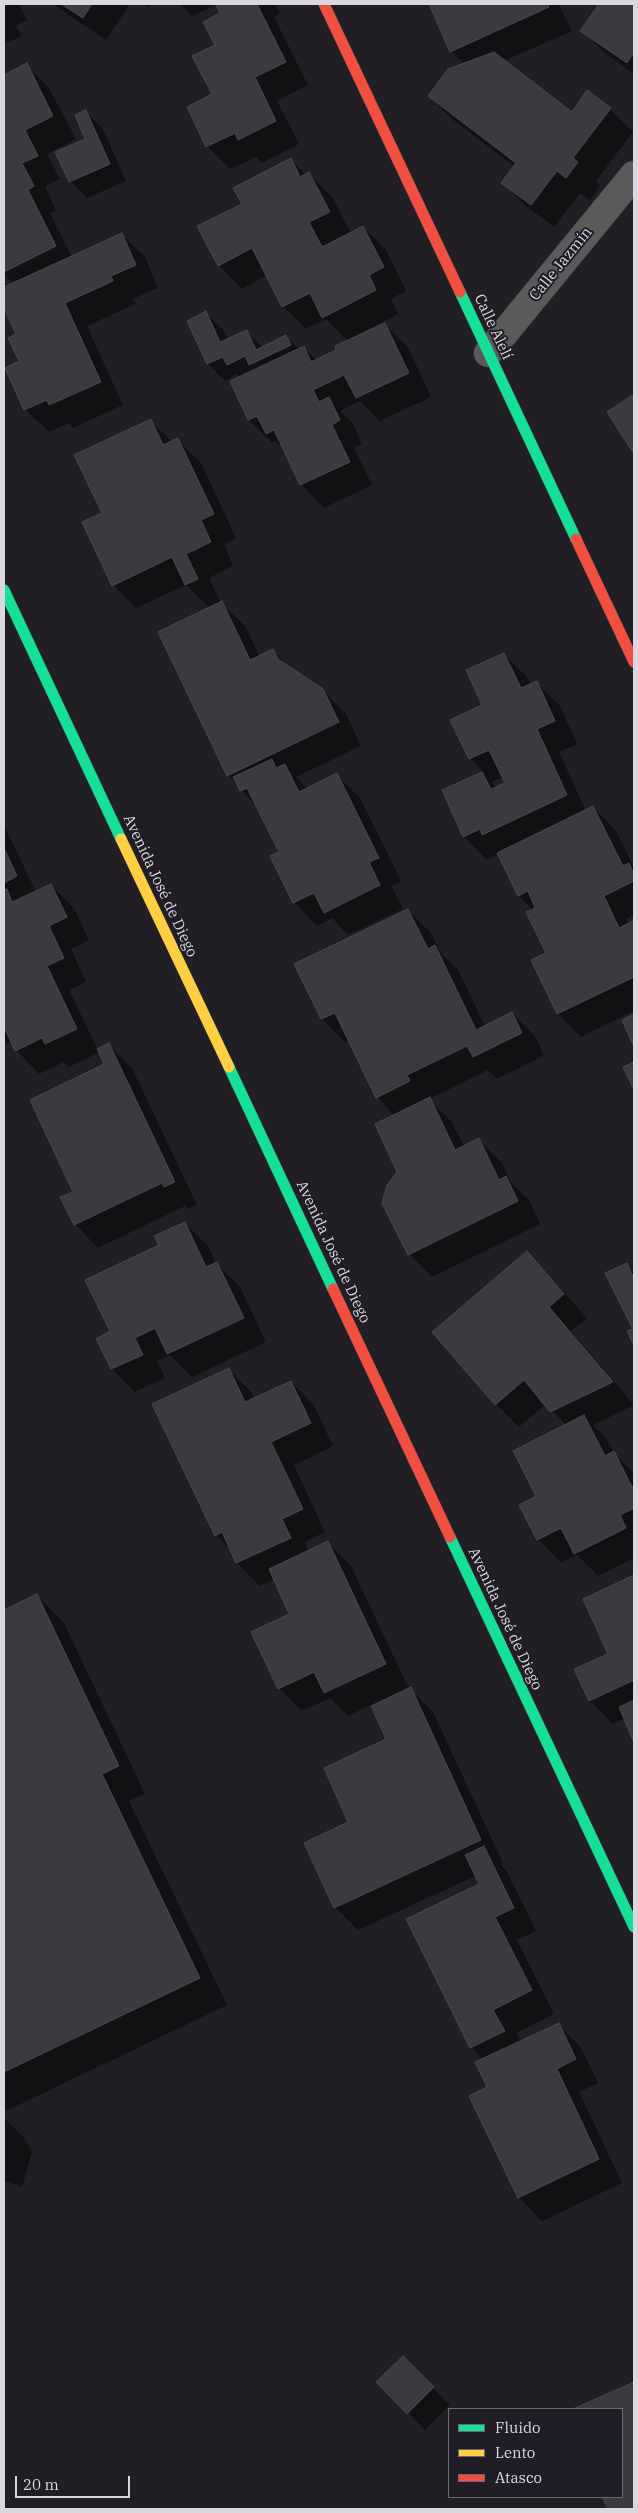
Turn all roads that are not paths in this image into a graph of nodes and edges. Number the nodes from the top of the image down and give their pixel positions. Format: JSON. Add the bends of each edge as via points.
{"nodes":[{"id":1,"x":324,"y":4,"type":"edge"},
{"id":2,"x":634,"y":175,"type":"edge"},
{"id":3,"x":488,"y":353,"type":"junction"},
{"id":4,"x":4,"y":590,"type":"edge"},
{"id":5,"x":634,"y":662,"type":"edge"},
{"id":6,"x":634,"y":1928,"type":"edge"}],
"edges":[{"from":1,"to":3,"type":"street","name":"Calle Alelí"},
{"from":2,"to":3,"type":"street","name":"Calle Jazmín"},
{"from":3,"to":5,"type":"street","name":"Calle Alelí"},
{"from":4,"to":6,"type":"street","name":"Avenida José de Diego"}]}
